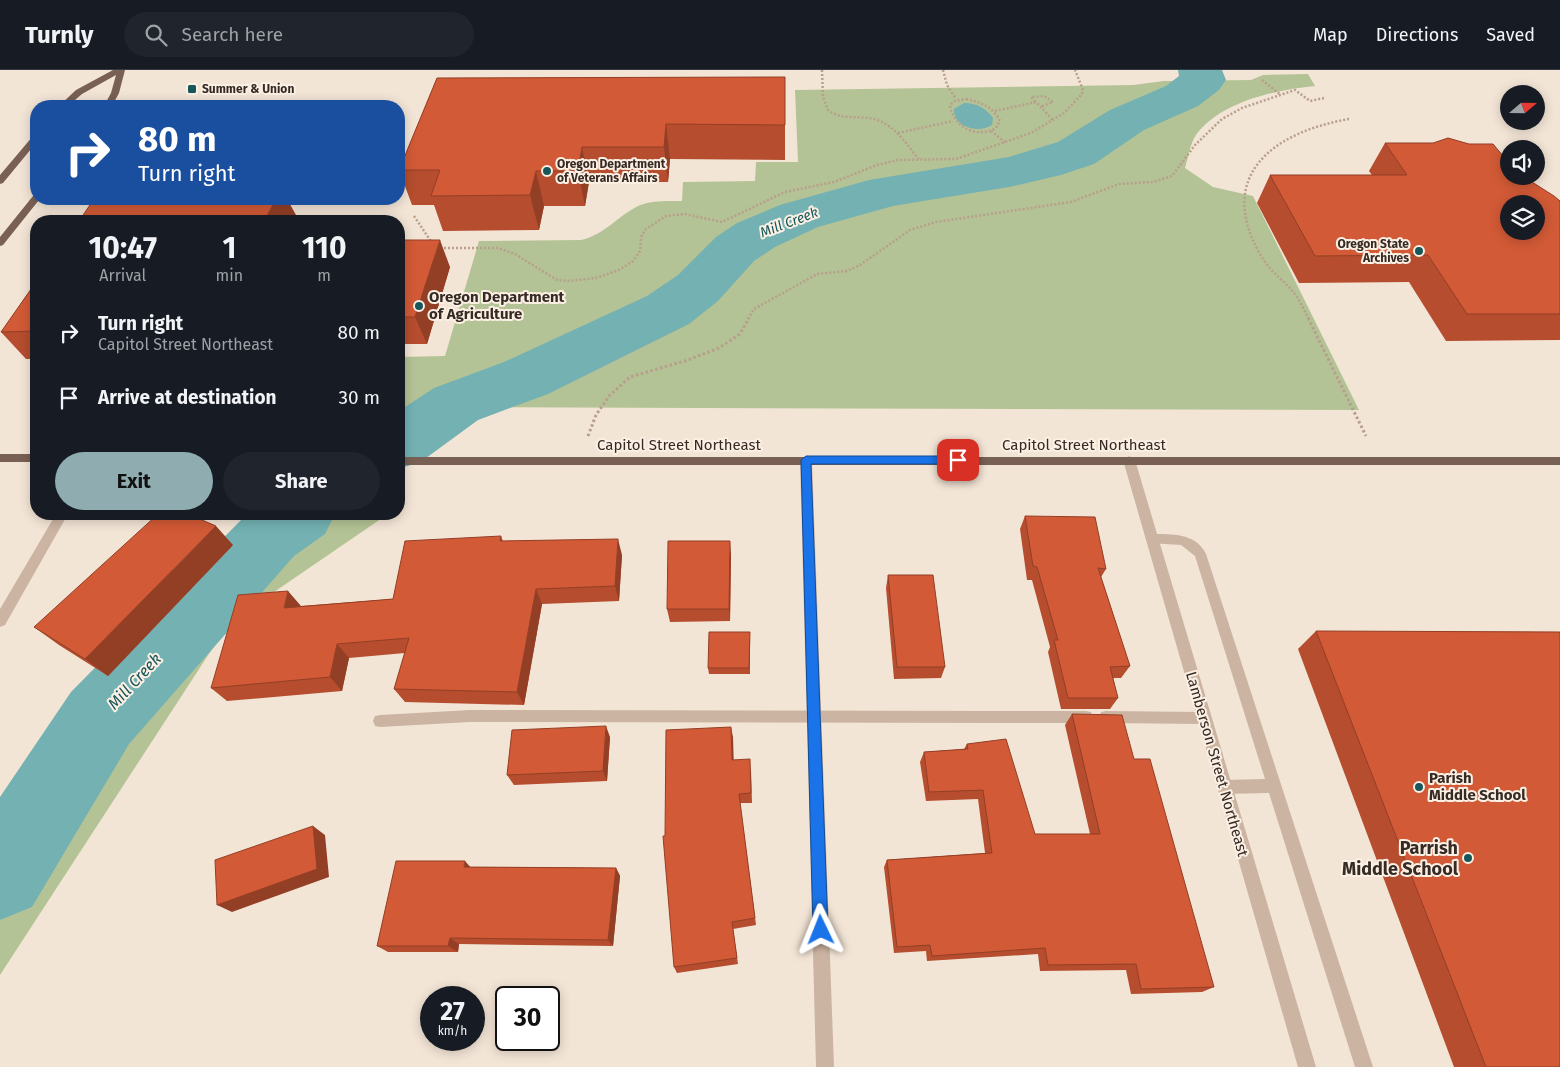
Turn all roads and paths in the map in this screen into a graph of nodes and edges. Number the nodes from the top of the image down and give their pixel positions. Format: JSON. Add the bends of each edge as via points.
{"nodes":[{"id":1,"x":120,"y":70,"type":"edge"},
{"id":2,"x":822,"y":70,"type":"edge"},
{"id":3,"x":943,"y":70,"type":"edge"},
{"id":4,"x":1075,"y":70,"type":"edge"},
{"id":5,"x":1262,"y":80,"type":"dead end"},
{"id":6,"x":1281,"y":95,"type":"junction"},
{"id":7,"x":1324,"y":98,"type":"dead end"},
{"id":8,"x":956,"y":99,"type":"junction"},
{"id":9,"x":69,"y":100,"type":"edge"},
{"id":10,"x":111,"y":100,"type":"edge"},
{"id":11,"x":1036,"y":102,"type":"junction"},
{"id":12,"x":1040,"y":107,"type":"junction"},
{"id":13,"x":995,"y":111,"type":"junction"},
{"id":14,"x":1349,"y":119,"type":"dead end"},
{"id":15,"x":1054,"y":120,"type":"junction"},
{"id":16,"x":953,"y":121,"type":"junction"},
{"id":17,"x":991,"y":131,"type":"junction"},
{"id":18,"x":898,"y":133,"type":"junction"},
{"id":19,"x":1006,"y":143,"type":"junction"},
{"id":20,"x":30,"y":145,"type":"edge"},
{"id":21,"x":919,"y":160,"type":"junction"},
{"id":22,"x":0,"y":181,"type":"edge"},
{"id":23,"x":30,"y":205,"type":"edge"},
{"id":24,"x":414,"y":216,"type":"dead end"},
{"id":25,"x":0,"y":243,"type":"edge"},
{"id":26,"x":0,"y":458,"type":"edge"},
{"id":27,"x":30,"y":458,"type":"edge"},
{"id":28,"x":578,"y":460,"type":"junction"},
{"id":29,"x":806,"y":460,"type":"junction"},
{"id":30,"x":1129,"y":460,"type":"junction"},
{"id":31,"x":405,"y":461,"type":"edge"},
{"id":32,"x":1379,"y":461,"type":"junction"},
{"id":33,"x":1560,"y":461,"type":"edge"},
{"id":34,"x":59,"y":520,"type":"edge"},
{"id":35,"x":1152,"y":539,"type":"junction"},
{"id":36,"x":0,"y":621,"type":"edge"},
{"id":37,"x":815,"y":714,"type":"junction"},
{"id":38,"x":1203,"y":718,"type":"junction"},
{"id":39,"x":380,"y":721,"type":"dead end"},
{"id":40,"x":1274,"y":786,"type":"junction"},
{"id":41,"x":1224,"y":787,"type":"junction"},
{"id":42,"x":825,"y":1067,"type":"edge"},
{"id":43,"x":1307,"y":1067,"type":"edge"},
{"id":44,"x":1364,"y":1067,"type":"edge"}],
"edges":[{"from":1,"to":9,"type":"main road","via":[[78,92]]},
{"from":1,"to":10,"type":"main road"},
{"from":2,"to":18,"type":"path","via":[[823,100],[827,112],[838,117],[876,120]]},
{"from":3,"to":8,"type":"path","via":[[947,86]]},
{"from":4,"to":15,"type":"path","via":[[1082,94]]},
{"from":5,"to":6,"type":"path"},
{"from":6,"to":7,"type":"path","via":[[1295,90],[1310,101]]},
{"from":6,"to":28,"type":"path","via":[[1242,108],[1222,119],[1195,145],[1172,176],[1163,180],[1127,183],[1055,206],[921,226],[900,236],[853,269],[810,277],[754,309],[740,334],[719,348],[622,382],[596,415]]},
{"from":8,"to":13,"type":"path","via":[[972,100]]},
{"from":8,"to":16,"type":"path","via":[[950,104]]},
{"from":11,"to":12,"type":"path"},
{"from":11,"to":12,"type":"path","via":[[1031,97],[1052,99],[1051,104]]},
{"from":11,"to":13,"type":"path"},
{"from":12,"to":15,"type":"path"},
{"from":13,"to":17,"type":"path","via":[[1000,121]]},
{"from":14,"to":32,"type":"path","via":[[1301,131],[1270,149],[1253,171],[1243,208],[1254,241],[1276,277],[1296,294]]},
{"from":15,"to":19,"type":"path","via":[[1039,130]]},
{"from":16,"to":17,"type":"path","via":[[975,132]]},
{"from":16,"to":18,"type":"path"},
{"from":17,"to":19,"type":"path"},
{"from":18,"to":21,"type":"path"},
{"from":19,"to":21,"type":"path","via":[[956,159]]},
{"from":20,"to":22,"type":"main road"},
{"from":21,"to":24,"type":"path","via":[[890,162],[834,182],[785,192],[722,222],[692,214],[662,217],[649,225],[642,236],[641,250],[630,263],[611,273],[580,281],[551,278],[504,250],[434,248]]},
{"from":23,"to":25,"type":"main road"},
{"from":26,"to":27,"type":"main road"},
{"from":28,"to":29,"type":"main road","name":"Capitol Street Northeast"},
{"from":28,"to":31,"type":"main road","name":"Capitol Street Northeast"},
{"from":29,"to":30,"type":"main road","name":"Capitol Street Northeast"},
{"from":29,"to":37,"type":"street"},
{"from":30,"to":32,"type":"main road","name":"Capitol Street Northeast"},
{"from":30,"to":35,"type":"street","name":"Lamberson Street Northeast"},
{"from":32,"to":33,"type":"main road","name":"Capitol Street Northeast"},
{"from":34,"to":36,"type":"street"},
{"from":35,"to":38,"type":"street","name":"Lamberson Street Northeast"},
{"from":35,"to":40,"type":"street","via":[[1180,539],[1192,543],[1200,554]]},
{"from":37,"to":38,"type":"street"},
{"from":37,"to":39,"type":"street","via":[[470,716]]},
{"from":37,"to":42,"type":"street"},
{"from":38,"to":41,"type":"street","name":"Lamberson Street Northeast"},
{"from":40,"to":41,"type":"street"},
{"from":40,"to":44,"type":"street"},
{"from":41,"to":43,"type":"street","name":"Lamberson Street Northeast"}]}
